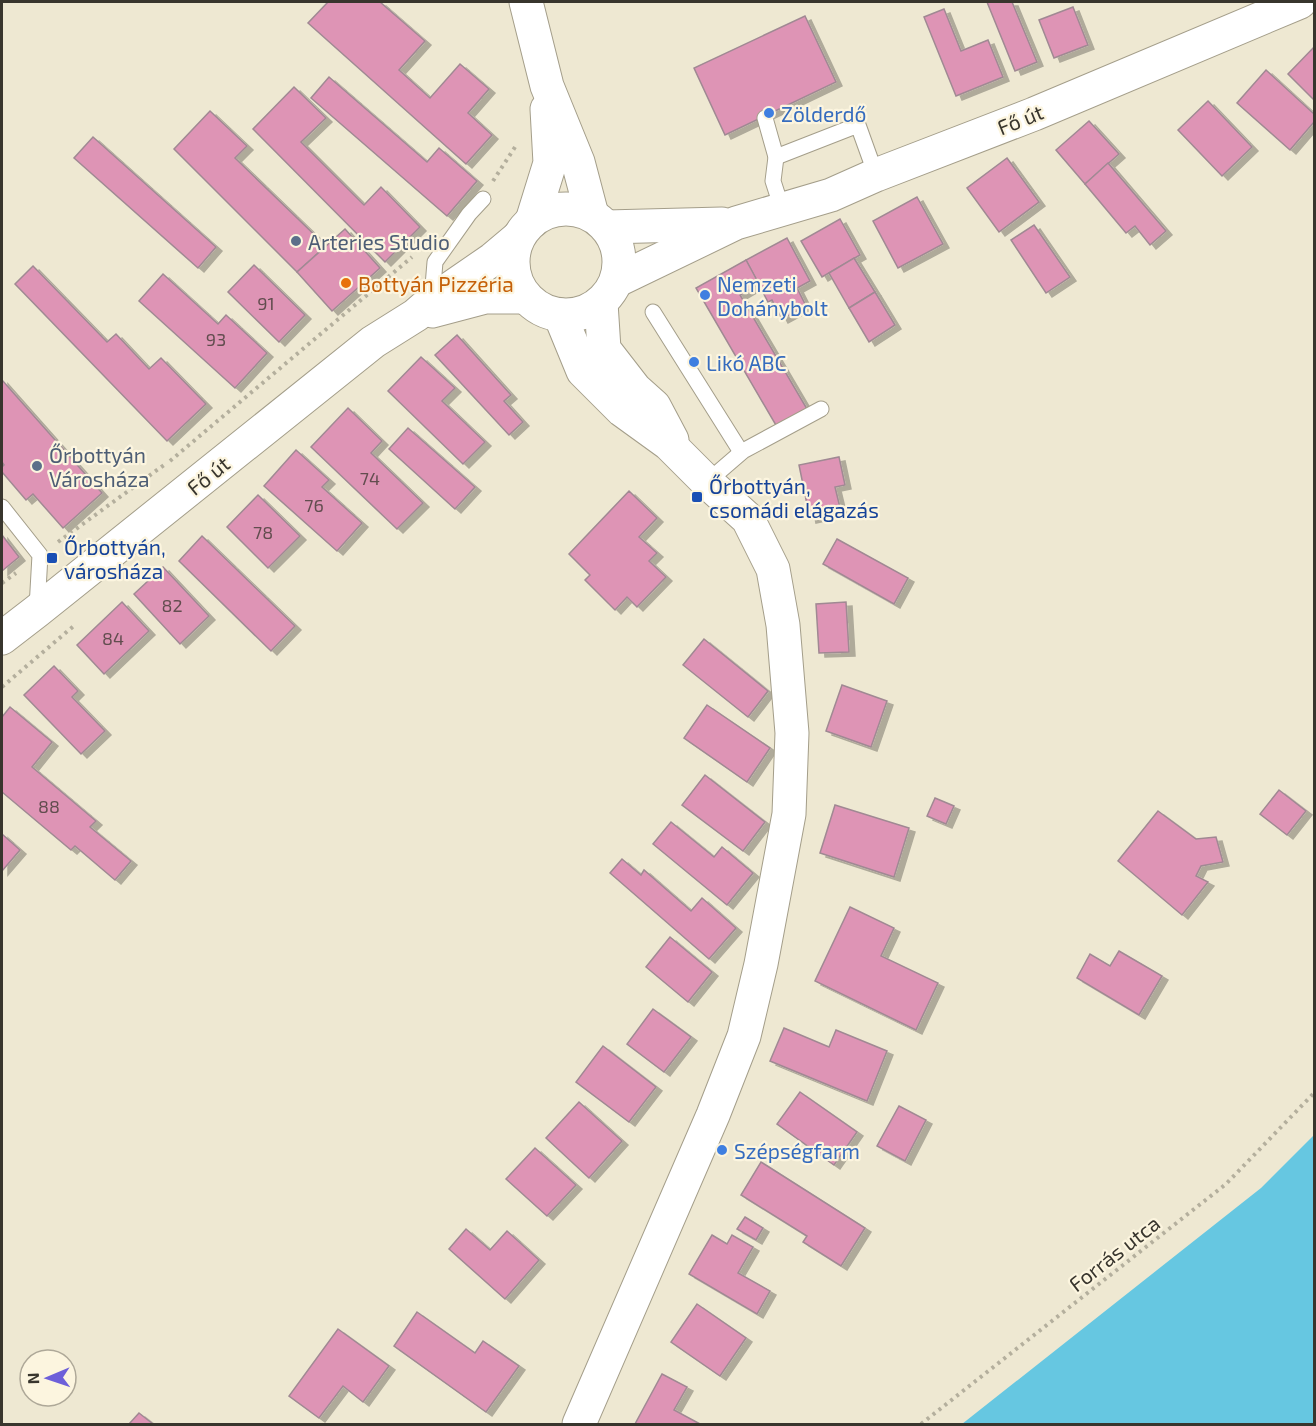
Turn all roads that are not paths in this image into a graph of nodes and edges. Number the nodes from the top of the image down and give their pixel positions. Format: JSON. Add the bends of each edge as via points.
{"nodes":[{"id":1,"x":526,"y":2,"type":"edge"},
{"id":2,"x":1300,"y":2,"type":"edge"},
{"id":3,"x":547,"y":86,"type":"junction"},
{"id":4,"x":765,"y":117,"type":"dead end"},
{"id":5,"x":776,"y":157,"type":"junction"},
{"id":6,"x":876,"y":175,"type":"junction"},
{"id":7,"x":483,"y":199,"type":"road end"},
{"id":8,"x":782,"y":209,"type":"junction"},
{"id":9,"x":599,"y":221,"type":"junction"},
{"id":10,"x":736,"y":224,"type":"junction"},
{"id":11,"x":525,"y":229,"type":"junction"},
{"id":12,"x":609,"y":292,"type":"junction"},
{"id":13,"x":524,"y":297,"type":"junction"},
{"id":14,"x":424,"y":308,"type":"junction"},
{"id":15,"x":653,"y":312,"type":"dead end"},
{"id":16,"x":560,"y":315,"type":"junction"},
{"id":17,"x":821,"y":409,"type":"dead end"},
{"id":18,"x":741,"y":452,"type":"junction"},
{"id":19,"x":680,"y":455,"type":"junction"},
{"id":20,"x":707,"y":483,"type":"junction"},
{"id":21,"x":2,"y":507,"type":"edge"},
{"id":22,"x":37,"y":611,"type":"junction"},
{"id":23,"x":2,"y":638,"type":"edge"},
{"id":24,"x":579,"y":1425,"type":"edge"}],
"edges":[{"from":1,"to":3,"type":"main road"},
{"from":2,"to":6,"type":"main road","name":"Fő út","via":[[1034,114]]},
{"from":3,"to":9,"type":"main road"},
{"from":3,"to":11,"type":"main road","via":[[550,163]]},
{"from":4,"to":5,"type":"lane"},
{"from":5,"to":6,"type":"lane","via":[[858,125]]},
{"from":5,"to":8,"type":"lane","via":[[773,181]]},
{"from":6,"to":8,"type":"main road","name":"Fő út","via":[[831,195]]},
{"from":7,"to":14,"type":"lane","via":[[435,262]]},
{"from":8,"to":10,"type":"main road","name":"Fő út"},
{"from":9,"to":10,"type":"main road","name":"Fő út"},
{"from":9,"to":11,"type":"main road","name":"Fő út","via":[[580,211],[561,209],[543,214]]},
{"from":9,"to":12,"type":"main road","via":[[618,247],[620,270]]},
{"from":10,"to":12,"type":"main road","name":"Fő út"},
{"from":11,"to":13,"type":"main road","via":[[514,249],[516,284]]},
{"from":11,"to":14,"type":"main road","name":"Fő út","via":[[493,259]]},
{"from":12,"to":16,"type":"main road","name":"Fő út","via":[[577,315]]},
{"from":12,"to":19,"type":"main road","via":[[604,349],[635,389],[654,406]]},
{"from":13,"to":14,"type":"main road","name":"Fő út","via":[[485,297]]},
{"from":13,"to":16,"type":"main road","via":[[547,312]]},
{"from":14,"to":22,"type":"main road","name":"Fő út","via":[[373,342]]},
{"from":15,"to":18,"type":"lane"},
{"from":16,"to":19,"type":"main road","via":[[583,371],[622,410]]},
{"from":17,"to":18,"type":"lane"},
{"from":18,"to":20,"type":"lane"},
{"from":19,"to":20,"type":"main road"},
{"from":20,"to":24,"type":"main road","via":[[748,519],[773,569],[783,626],[792,733],[789,814],[744,1036]]},
{"from":21,"to":22,"type":"lane","via":[[40,555]]},
{"from":22,"to":23,"type":"main road","name":"Fő út"}]}
